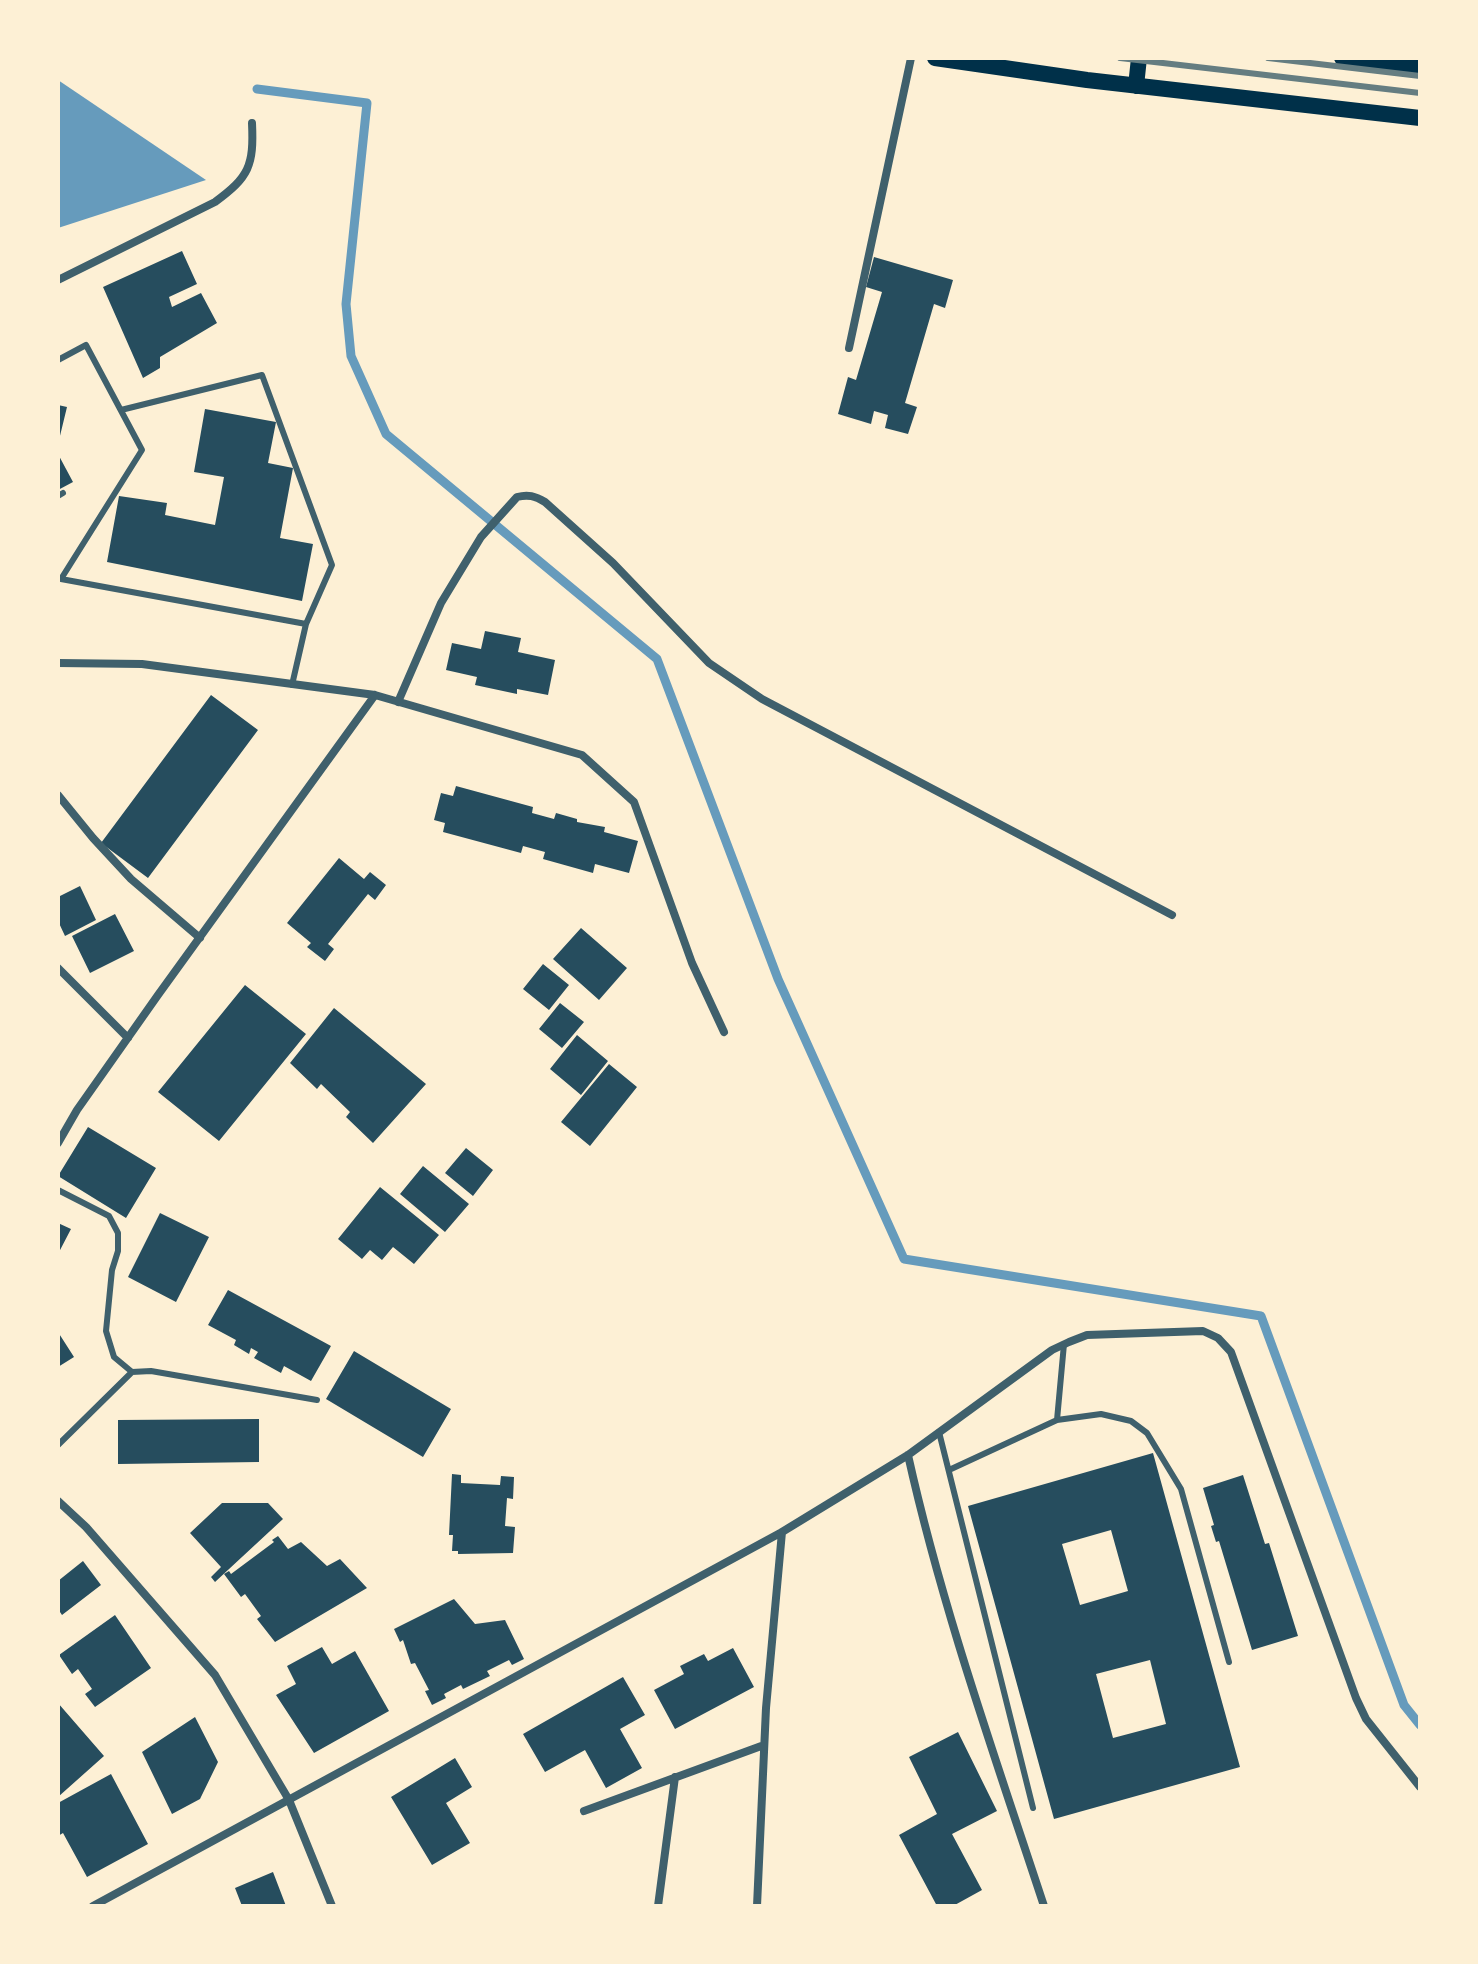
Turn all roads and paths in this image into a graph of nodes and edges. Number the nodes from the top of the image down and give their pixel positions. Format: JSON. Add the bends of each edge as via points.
{"nodes":[{"id":1,"x":911,"y":58,"type":"edge"},
{"id":2,"x":935,"y":58,"type":"edge"},
{"id":3,"x":1139,"y":58,"type":"edge"},
{"id":4,"x":1342,"y":58,"type":"edge"},
{"id":5,"x":1037,"y":66,"type":"edge"},
{"id":6,"x":1420,"y":66,"type":"edge"},
{"id":7,"x":1136,"y":86,"type":"junction"},
{"id":8,"x":1420,"y":118,"type":"edge"},
{"id":9,"x":252,"y":123,"type":"dead end"},
{"id":10,"x":58,"y":280,"type":"edge"},
{"id":11,"x":849,"y":348,"type":"dead end"},
{"id":12,"x":58,"y":360,"type":"edge"},
{"id":13,"x":121,"y":410,"type":"junction"},
{"id":14,"x":306,"y":624,"type":"junction"},
{"id":15,"x":58,"y":663,"type":"edge"},
{"id":16,"x":292,"y":685,"type":"junction"},
{"id":17,"x":375,"y":695,"type":"junction"},
{"id":18,"x":398,"y":702,"type":"junction"},
{"id":19,"x":58,"y":795,"type":"edge"},
{"id":20,"x":1172,"y":915,"type":"dead end"},
{"id":21,"x":200,"y":938,"type":"junction"},
{"id":22,"x":58,"y":968,"type":"edge"},
{"id":23,"x":724,"y":1032,"type":"dead end"},
{"id":24,"x":128,"y":1038,"type":"junction"},
{"id":25,"x":58,"y":1143,"type":"edge"},
{"id":26,"x":58,"y":1190,"type":"edge"},
{"id":27,"x":1064,"y":1344,"type":"junction"},
{"id":28,"x":132,"y":1372,"type":"junction"},
{"id":29,"x":317,"y":1400,"type":"dead end"},
{"id":30,"x":1057,"y":1420,"type":"junction"},
{"id":31,"x":939,"y":1432,"type":"junction"},
{"id":32,"x":58,"y":1445,"type":"edge"},
{"id":33,"x":908,"y":1455,"type":"junction"},
{"id":34,"x":949,"y":1470,"type":"junction"},
{"id":35,"x":58,"y":1501,"type":"edge"},
{"id":36,"x":782,"y":1532,"type":"junction"},
{"id":37,"x":1229,"y":1662,"type":"dead end"},
{"id":38,"x":764,"y":1745,"type":"junction"},
{"id":39,"x":675,"y":1777,"type":"junction"},
{"id":40,"x":1420,"y":1787,"type":"edge"},
{"id":41,"x":289,"y":1800,"type":"junction"},
{"id":42,"x":1033,"y":1808,"type":"dead end"},
{"id":43,"x":584,"y":1811,"type":"dead end"},
{"id":44,"x":93,"y":1906,"type":"edge"},
{"id":45,"x":332,"y":1906,"type":"edge"},
{"id":46,"x":658,"y":1906,"type":"edge"},
{"id":47,"x":757,"y":1906,"type":"edge"},
{"id":48,"x":1044,"y":1906,"type":"edge"}],
"edges":[{"from":1,"to":11,"type":"street"},
{"from":2,"to":5,"type":"main road"},
{"from":3,"to":7,"type":"main road"},
{"from":4,"to":6,"type":"main road"},
{"from":5,"to":7,"type":"main road"},
{"from":7,"to":8,"type":"main road"},
{"from":9,"to":10,"type":"street","via":[[248,170],[233,189]]},
{"from":12,"to":13,"type":"lane","via":[[86,345]]},
{"from":13,"to":14,"type":"lane","via":[[262,375],[332,565]]},
{"from":13,"to":14,"type":"lane","via":[[142,450],[61,579]]},
{"from":14,"to":16,"type":"lane"},
{"from":15,"to":16,"type":"street","via":[[142,664]]},
{"from":16,"to":17,"type":"street"},
{"from":17,"to":18,"type":"street"},
{"from":17,"to":21,"type":"street"},
{"from":18,"to":20,"type":"street","via":[[441,603],[481,537],[517,497],[525,495],[545,502],[613,563],[709,663],[762,699]]},
{"from":18,"to":23,"type":"street","via":[[582,755],[634,802],[692,963]]},
{"from":19,"to":21,"type":"street","via":[[131,879]]},
{"from":21,"to":24,"type":"street"},
{"from":22,"to":24,"type":"street"},
{"from":24,"to":25,"type":"street"},
{"from":26,"to":28,"type":"lane","via":[[109,1216],[118,1233],[106,1331],[114,1357]]},
{"from":27,"to":30,"type":"lane"},
{"from":27,"to":31,"type":"street"},
{"from":27,"to":40,"type":"street","via":[[1087,1335],[1203,1331],[1231,1352],[1356,1698],[1366,1719]]},
{"from":28,"to":29,"type":"lane"},
{"from":28,"to":32,"type":"lane"},
{"from":30,"to":34,"type":"lane"},
{"from":30,"to":37,"type":"lane","via":[[1101,1414],[1131,1421],[1147,1433],[1181,1489]]},
{"from":31,"to":33,"type":"street"},
{"from":31,"to":34,"type":"lane"},
{"from":33,"to":36,"type":"street"},
{"from":33,"to":48,"type":"street","via":[[987,1732]]},
{"from":34,"to":42,"type":"lane"},
{"from":35,"to":41,"type":"street","via":[[215,1675]]},
{"from":36,"to":38,"type":"street"},
{"from":36,"to":41,"type":"street"},
{"from":38,"to":39,"type":"street"},
{"from":38,"to":47,"type":"street"},
{"from":39,"to":43,"type":"street"},
{"from":39,"to":46,"type":"street"},
{"from":41,"to":44,"type":"street"},
{"from":41,"to":45,"type":"street"}]}
